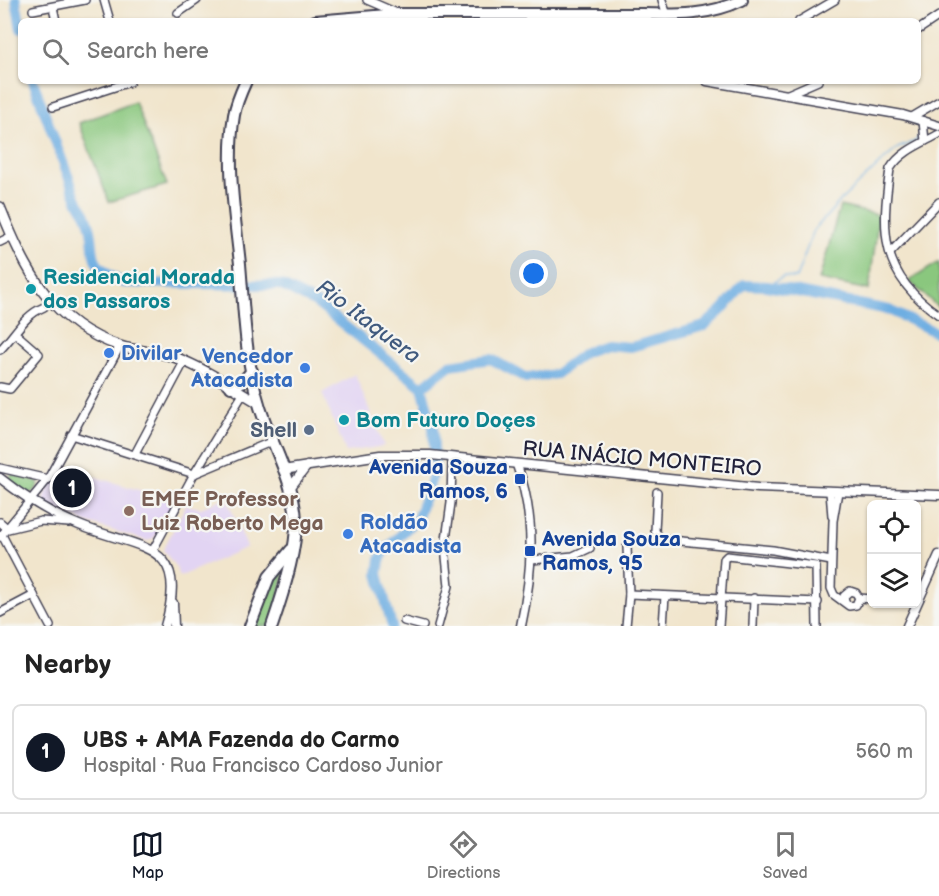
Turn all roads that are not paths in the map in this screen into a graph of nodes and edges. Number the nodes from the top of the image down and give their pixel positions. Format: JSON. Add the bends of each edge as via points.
{"nodes":[{"id":1,"x":85,"y":0,"type":"edge"},
{"id":2,"x":104,"y":0,"type":"edge"},
{"id":3,"x":197,"y":0,"type":"edge"},
{"id":4,"x":367,"y":0,"type":"edge"},
{"id":5,"x":662,"y":0,"type":"edge"},
{"id":6,"x":723,"y":0,"type":"edge"},
{"id":7,"x":742,"y":0,"type":"edge"},
{"id":8,"x":835,"y":0,"type":"edge"},
{"id":9,"x":823,"y":3,"type":"edge"},
{"id":10,"x":53,"y":7,"type":"junction"},
{"id":11,"x":33,"y":10,"type":"dead end"},
{"id":12,"x":178,"y":13,"type":"dead end"},
{"id":13,"x":399,"y":14,"type":"junction"},
{"id":14,"x":665,"y":16,"type":"edge"},
{"id":15,"x":939,"y":16,"type":"edge"},
{"id":16,"x":55,"y":18,"type":"edge"},
{"id":17,"x":109,"y":18,"type":"edge"},
{"id":18,"x":351,"y":18,"type":"edge"},
{"id":19,"x":803,"y":18,"type":"edge"},
{"id":20,"x":921,"y":28,"type":"edge"},
{"id":21,"x":121,"y":84,"type":"edge"},
{"id":22,"x":245,"y":84,"type":"edge"},
{"id":23,"x":726,"y":84,"type":"edge"},
{"id":24,"x":811,"y":84,"type":"edge"},
{"id":25,"x":788,"y":94,"type":"junction"},
{"id":26,"x":939,"y":101,"type":"edge"},
{"id":27,"x":53,"y":107,"type":"dead end"},
{"id":28,"x":912,"y":117,"type":"junction"},
{"id":29,"x":923,"y":121,"type":"junction"},
{"id":30,"x":939,"y":126,"type":"edge"},
{"id":31,"x":939,"y":134,"type":"edge"},
{"id":32,"x":925,"y":141,"type":"junction"},
{"id":33,"x":939,"y":202,"type":"edge"},
{"id":34,"x":0,"y":207,"type":"edge"},
{"id":35,"x":12,"y":236,"type":"junction"},
{"id":36,"x":0,"y":242,"type":"edge"},
{"id":37,"x":890,"y":253,"type":"junction"},
{"id":38,"x":44,"y":307,"type":"dead end"},
{"id":39,"x":939,"y":315,"type":"edge"},
{"id":40,"x":16,"y":334,"type":"junction"},
{"id":41,"x":120,"y":346,"type":"junction"},
{"id":42,"x":0,"y":350,"type":"edge"},
{"id":43,"x":184,"y":362,"type":"junction"},
{"id":44,"x":252,"y":371,"type":"junction"},
{"id":45,"x":0,"y":387,"type":"edge"},
{"id":46,"x":231,"y":387,"type":"junction"},
{"id":47,"x":243,"y":394,"type":"junction"},
{"id":48,"x":259,"y":403,"type":"junction"},
{"id":49,"x":71,"y":435,"type":"junction"},
{"id":50,"x":273,"y":441,"type":"junction"},
{"id":51,"x":135,"y":454,"type":"junction"},
{"id":52,"x":452,"y":458,"type":"junction"},
{"id":53,"x":517,"y":465,"type":"junction"},
{"id":54,"x":307,"y":466,"type":"junction"},
{"id":55,"x":0,"y":468,"type":"edge"},
{"id":56,"x":283,"y":470,"type":"junction"},
{"id":57,"x":194,"y":474,"type":"junction"},
{"id":58,"x":0,"y":478,"type":"edge"},
{"id":59,"x":48,"y":479,"type":"junction"},
{"id":60,"x":290,"y":488,"type":"junction"},
{"id":61,"x":657,"y":492,"type":"dead end"},
{"id":62,"x":834,"y":492,"type":"junction"},
{"id":63,"x":939,"y":495,"type":"edge"},
{"id":64,"x":30,"y":503,"type":"junction"},
{"id":65,"x":0,"y":522,"type":"edge"},
{"id":66,"x":79,"y":526,"type":"junction"},
{"id":67,"x":8,"y":529,"type":"junction"},
{"id":68,"x":1,"y":536,"type":"edge"},
{"id":69,"x":627,"y":547,"type":"dead end"},
{"id":70,"x":590,"y":548,"type":"dead end"},
{"id":71,"x":153,"y":550,"type":"junction"},
{"id":72,"x":291,"y":550,"type":"junction"},
{"id":73,"x":939,"y":555,"type":"edge"},
{"id":74,"x":532,"y":560,"type":"junction"},
{"id":75,"x":831,"y":561,"type":"junction"},
{"id":76,"x":277,"y":565,"type":"junction"},
{"id":77,"x":288,"y":569,"type":"junction"},
{"id":78,"x":630,"y":594,"type":"junction"},
{"id":79,"x":33,"y":595,"type":"junction"},
{"id":80,"x":665,"y":596,"type":"junction"},
{"id":81,"x":722,"y":598,"type":"junction"},
{"id":82,"x":754,"y":598,"type":"junction"},
{"id":83,"x":859,"y":598,"type":"junction"},
{"id":84,"x":867,"y":599,"type":"edge"},
{"id":85,"x":172,"y":601,"type":"junction"},
{"id":86,"x":818,"y":602,"type":"junction"},
{"id":87,"x":845,"y":603,"type":"junction"},
{"id":88,"x":0,"y":613,"type":"edge"},
{"id":89,"x":404,"y":621,"type":"dead end"},
{"id":90,"x":50,"y":626,"type":"edge"},
{"id":91,"x":165,"y":626,"type":"edge"},
{"id":92,"x":174,"y":626,"type":"edge"},
{"id":93,"x":250,"y":626,"type":"edge"},
{"id":94,"x":272,"y":626,"type":"edge"},
{"id":95,"x":423,"y":626,"type":"edge"},
{"id":96,"x":438,"y":626,"type":"edge"},
{"id":97,"x":521,"y":626,"type":"edge"},
{"id":98,"x":626,"y":626,"type":"edge"},
{"id":99,"x":663,"y":626,"type":"edge"},
{"id":100,"x":719,"y":626,"type":"edge"},
{"id":101,"x":753,"y":626,"type":"edge"},
{"id":102,"x":817,"y":626,"type":"edge"},
{"id":103,"x":907,"y":626,"type":"edge"}],
"edges":[{"from":1,"to":10,"type":"street"},
{"from":2,"to":17,"type":"street"},
{"from":3,"to":12,"type":"street"},
{"from":4,"to":13,"type":"street"},
{"from":5,"to":14,"type":"street"},
{"from":6,"to":14,"type":"main road"},
{"from":7,"to":14,"type":"main road","via":[[703,13]]},
{"from":8,"to":9,"type":"street"},
{"from":9,"to":19,"type":"street"},
{"from":10,"to":11,"type":"street"},
{"from":10,"to":16,"type":"street"},
{"from":13,"to":14,"type":"main road"},
{"from":13,"to":18,"type":"main road"},
{"from":15,"to":20,"type":"street"},
{"from":21,"to":27,"type":"street"},
{"from":22,"to":44,"type":"main road","via":[[234,114],[232,171]]},
{"from":23,"to":25,"type":"street"},
{"from":24,"to":25,"type":"street"},
{"from":25,"to":28,"type":"street"},
{"from":26,"to":28,"type":"street"},
{"from":28,"to":29,"type":"street"},
{"from":29,"to":30,"type":"street"},
{"from":29,"to":32,"type":"street"},
{"from":31,"to":32,"type":"street"},
{"from":32,"to":37,"type":"street","via":[[898,157],[890,169],[884,222]]},
{"from":33,"to":37,"type":"street"},
{"from":34,"to":35,"type":"main road"},
{"from":35,"to":36,"type":"street"},
{"from":35,"to":41,"type":"main road","via":[[28,270],[48,298],[85,331]]},
{"from":37,"to":39,"type":"street","via":[[904,282]]},
{"from":38,"to":40,"type":"street","via":[[30,313]]},
{"from":40,"to":42,"type":"street"},
{"from":40,"to":45,"type":"street","via":[[39,354],[10,389]]},
{"from":41,"to":43,"type":"main road"},
{"from":41,"to":49,"type":"street"},
{"from":43,"to":46,"type":"main road"},
{"from":43,"to":51,"type":"street"},
{"from":44,"to":46,"type":"main road"},
{"from":44,"to":48,"type":"main road"},
{"from":46,"to":47,"type":"main road"},
{"from":47,"to":48,"type":"main road"},
{"from":47,"to":57,"type":"street"},
{"from":48,"to":50,"type":"main road"},
{"from":49,"to":51,"type":"street"},
{"from":49,"to":59,"type":"street"},
{"from":50,"to":56,"type":"main road"},
{"from":50,"to":57,"type":"street"},
{"from":51,"to":57,"type":"street"},
{"from":52,"to":53,"type":"street","name":"RUA INÁCIO MONTEIRO"},
{"from":52,"to":54,"type":"street","name":"RUA INÁCIO MONTEIRO","via":[[380,455]]},
{"from":52,"to":96,"type":"street","via":[[445,547],[449,586]]},
{"from":53,"to":62,"type":"street","name":"RUA INÁCIO MONTEIRO"},
{"from":53,"to":74,"type":"street","via":[[528,506]]},
{"from":54,"to":56,"type":"street","name":"RUA INÁCIO MONTEIRO"},
{"from":54,"to":60,"type":"street"},
{"from":55,"to":59,"type":"street"},
{"from":56,"to":60,"type":"main road"},
{"from":57,"to":71,"type":"street"},
{"from":58,"to":64,"type":"street"},
{"from":59,"to":64,"type":"street"},
{"from":60,"to":72,"type":"main road","via":[[296,518]]},
{"from":61,"to":75,"type":"street","via":[[655,531],[662,539],[773,550]]},
{"from":62,"to":63,"type":"street","name":"RUA INÁCIO MONTEIRO"},
{"from":62,"to":75,"type":"street"},
{"from":64,"to":66,"type":"street"},
{"from":64,"to":67,"type":"street"},
{"from":65,"to":67,"type":"street"},
{"from":66,"to":67,"type":"street","via":[[48,520]]},
{"from":66,"to":71,"type":"street"},
{"from":67,"to":68,"type":"street"},
{"from":68,"to":79,"type":"street"},
{"from":69,"to":78,"type":"street"},
{"from":70,"to":74,"type":"street","via":[[573,556]]},
{"from":71,"to":85,"type":"street","via":[[171,574]]},
{"from":72,"to":76,"type":"main road"},
{"from":72,"to":77,"type":"main road"},
{"from":73,"to":103,"type":"street"},
{"from":74,"to":97,"type":"street"},
{"from":75,"to":87,"type":"street","via":[[831,591]]},
{"from":76,"to":77,"type":"main road"},
{"from":76,"to":93,"type":"main road"},
{"from":77,"to":94,"type":"main road"},
{"from":78,"to":80,"type":"street"},
{"from":78,"to":98,"type":"street"},
{"from":79,"to":88,"type":"street"},
{"from":79,"to":90,"type":"street"},
{"from":80,"to":81,"type":"street"},
{"from":80,"to":99,"type":"street"},
{"from":81,"to":82,"type":"street"},
{"from":81,"to":86,"type":"street","via":[[724,559],[729,556],[815,565]]},
{"from":81,"to":100,"type":"street"},
{"from":82,"to":86,"type":"street"},
{"from":82,"to":101,"type":"street"},
{"from":83,"to":84,"type":"street"},
{"from":83,"to":87,"type":"street","via":[[853,606]]},
{"from":83,"to":87,"type":"street","via":[[850,591],[844,596]]},
{"from":85,"to":91,"type":"street"},
{"from":85,"to":92,"type":"street"},
{"from":86,"to":102,"type":"street"},
{"from":89,"to":95,"type":"street"}]}
